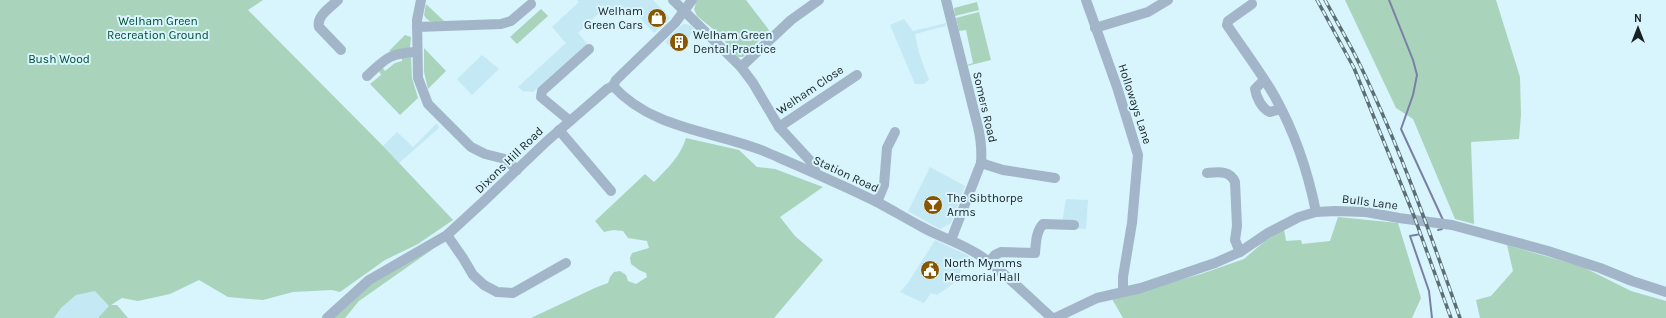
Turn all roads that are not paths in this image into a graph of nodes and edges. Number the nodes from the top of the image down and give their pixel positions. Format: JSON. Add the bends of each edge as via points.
{"nodes":[{"id":1,"x":338,"y":0,"type":"edge"},
{"id":2,"x":421,"y":0,"type":"edge"},
{"id":3,"x":673,"y":0,"type":"edge"},
{"id":4,"x":692,"y":0,"type":"edge"},
{"id":5,"x":819,"y":0,"type":"edge"},
{"id":6,"x":946,"y":0,"type":"edge"},
{"id":7,"x":1086,"y":0,"type":"edge"},
{"id":8,"x":1168,"y":0,"type":"edge"},
{"id":9,"x":531,"y":4,"type":"dead end"},
{"id":10,"x":1252,"y":4,"type":"dead end"},
{"id":11,"x":684,"y":10,"type":"junction"},
{"id":12,"x":417,"y":27,"type":"junction"},
{"id":13,"x":1095,"y":28,"type":"junction"},
{"id":14,"x":589,"y":49,"type":"dead end"},
{"id":15,"x":340,"y":50,"type":"dead end"},
{"id":16,"x":417,"y":52,"type":"junction"},
{"id":17,"x":741,"y":67,"type":"junction"},
{"id":18,"x":856,"y":74,"type":"dead end"},
{"id":19,"x":367,"y":76,"type":"dead end"},
{"id":20,"x":1264,"y":80,"type":"junction"},
{"id":21,"x":613,"y":86,"type":"junction"},
{"id":22,"x":1281,"y":110,"type":"junction"},
{"id":23,"x":570,"y":121,"type":"junction"},
{"id":24,"x":779,"y":127,"type":"junction"},
{"id":25,"x":559,"y":130,"type":"junction"},
{"id":26,"x":895,"y":132,"type":"dead end"},
{"id":27,"x":980,"y":163,"type":"junction"},
{"id":28,"x":517,"y":170,"type":"junction"},
{"id":29,"x":815,"y":173,"type":"junction"},
{"id":30,"x":1207,"y":173,"type":"dead end"},
{"id":31,"x":1055,"y":178,"type":"dead end"},
{"id":32,"x":611,"y":191,"type":"dead end"},
{"id":33,"x":877,"y":202,"type":"junction"},
{"id":34,"x":1316,"y":212,"type":"junction"},
{"id":35,"x":1074,"y":226,"type":"dead end"},
{"id":36,"x":446,"y":235,"type":"junction"},
{"id":37,"x":951,"y":240,"type":"junction"},
{"id":38,"x":1240,"y":252,"type":"junction"},
{"id":39,"x":566,"y":262,"type":"dead end"},
{"id":40,"x":989,"y":262,"type":"junction"},
{"id":41,"x":1123,"y":291,"type":"junction"},
{"id":42,"x":1666,"y":292,"type":"edge"},
{"id":43,"x":1080,"y":307,"type":"junction"},
{"id":44,"x":327,"y":318,"type":"edge"},
{"id":45,"x":1052,"y":318,"type":"edge"},
{"id":46,"x":1055,"y":318,"type":"edge"},
{"id":47,"x":1078,"y":318,"type":"edge"}],
"edges":[{"from":1,"to":15,"type":"street","via":[[320,17],[318,24]]},
{"from":2,"to":12,"type":"street"},
{"from":3,"to":11,"type":"street"},
{"from":4,"to":11,"type":"street","name":"Dixons Hill Road"},
{"from":5,"to":17,"type":"street","via":[[791,20]]},
{"from":6,"to":27,"type":"street","name":"Somers Road","via":[[980,134]]},
{"from":7,"to":13,"type":"street","name":"Holloways Lane"},
{"from":8,"to":13,"type":"street","via":[[1148,12]]},
{"from":9,"to":12,"type":"street","via":[[511,21],[501,24]]},
{"from":10,"to":20,"type":"street","via":[[1228,21],[1227,25]]},
{"from":11,"to":17,"type":"street"},
{"from":11,"to":21,"type":"street","name":"Dixons Hill Road"},
{"from":12,"to":16,"type":"street"},
{"from":13,"to":41,"type":"street","name":"Holloways Lane","via":[[1138,155],[1132,223],[1122,277]]},
{"from":14,"to":23,"type":"street","via":[[542,91],[541,97]]},
{"from":16,"to":19,"type":"street","via":[[393,54]]},
{"from":16,"to":28,"type":"street","via":[[418,78],[428,104],[471,147],[505,159]]},
{"from":17,"to":24,"type":"street"},
{"from":18,"to":24,"type":"street","name":"Welham Close"},
{"from":20,"to":22,"type":"street"},
{"from":20,"to":22,"type":"street","via":[[1255,89],[1255,94],[1266,110]]},
{"from":21,"to":23,"type":"street","name":"Dixons Hill Road","via":[[607,88]]},
{"from":21,"to":29,"type":"street","name":"Station Road","via":[[629,100],[665,121],[752,147]]},
{"from":22,"to":34,"type":"street","via":[[1297,144]]},
{"from":23,"to":25,"type":"street","name":"Dixons Hill Road"},
{"from":24,"to":29,"type":"street","via":[[815,166]]},
{"from":25,"to":28,"type":"street","name":"Dixons Hill Road"},
{"from":25,"to":32,"type":"street"},
{"from":26,"to":33,"type":"street","via":[[888,148],[884,185]]},
{"from":27,"to":31,"type":"street","via":[[1004,170]]},
{"from":27,"to":37,"type":"street","name":"Somers Road"},
{"from":28,"to":36,"type":"street","name":"Dixons Hill Road"},
{"from":29,"to":33,"type":"street","name":"Station Road"},
{"from":30,"to":38,"type":"street","via":[[1223,172],[1233,178],[1237,226],[1235,240]]},
{"from":33,"to":37,"type":"street","name":"Station Road","via":[[923,228]]},
{"from":34,"to":38,"type":"street","name":"Bulls Lane","via":[[1286,222]]},
{"from":34,"to":42,"type":"street","name":"Bulls Lane","via":[[1366,212],[1452,226],[1548,251]]},
{"from":35,"to":40,"type":"street","via":[[1043,224],[1037,234],[1034,253],[1001,252]]},
{"from":36,"to":39,"type":"street","via":[[473,275],[496,292],[513,292]]},
{"from":36,"to":44,"type":"street","name":"Dixons Hill Road","via":[[369,280]]},
{"from":37,"to":40,"type":"street","name":"Station Road"},
{"from":38,"to":41,"type":"street","name":"Bulls Lane","via":[[1177,276]]},
{"from":40,"to":45,"type":"street","name":"Station Road"},
{"from":41,"to":43,"type":"street","name":"Bulls Lane","via":[[1097,298]]},
{"from":43,"to":46,"type":"street","name":"Bulls Lane"},
{"from":43,"to":47,"type":"street"}]}
